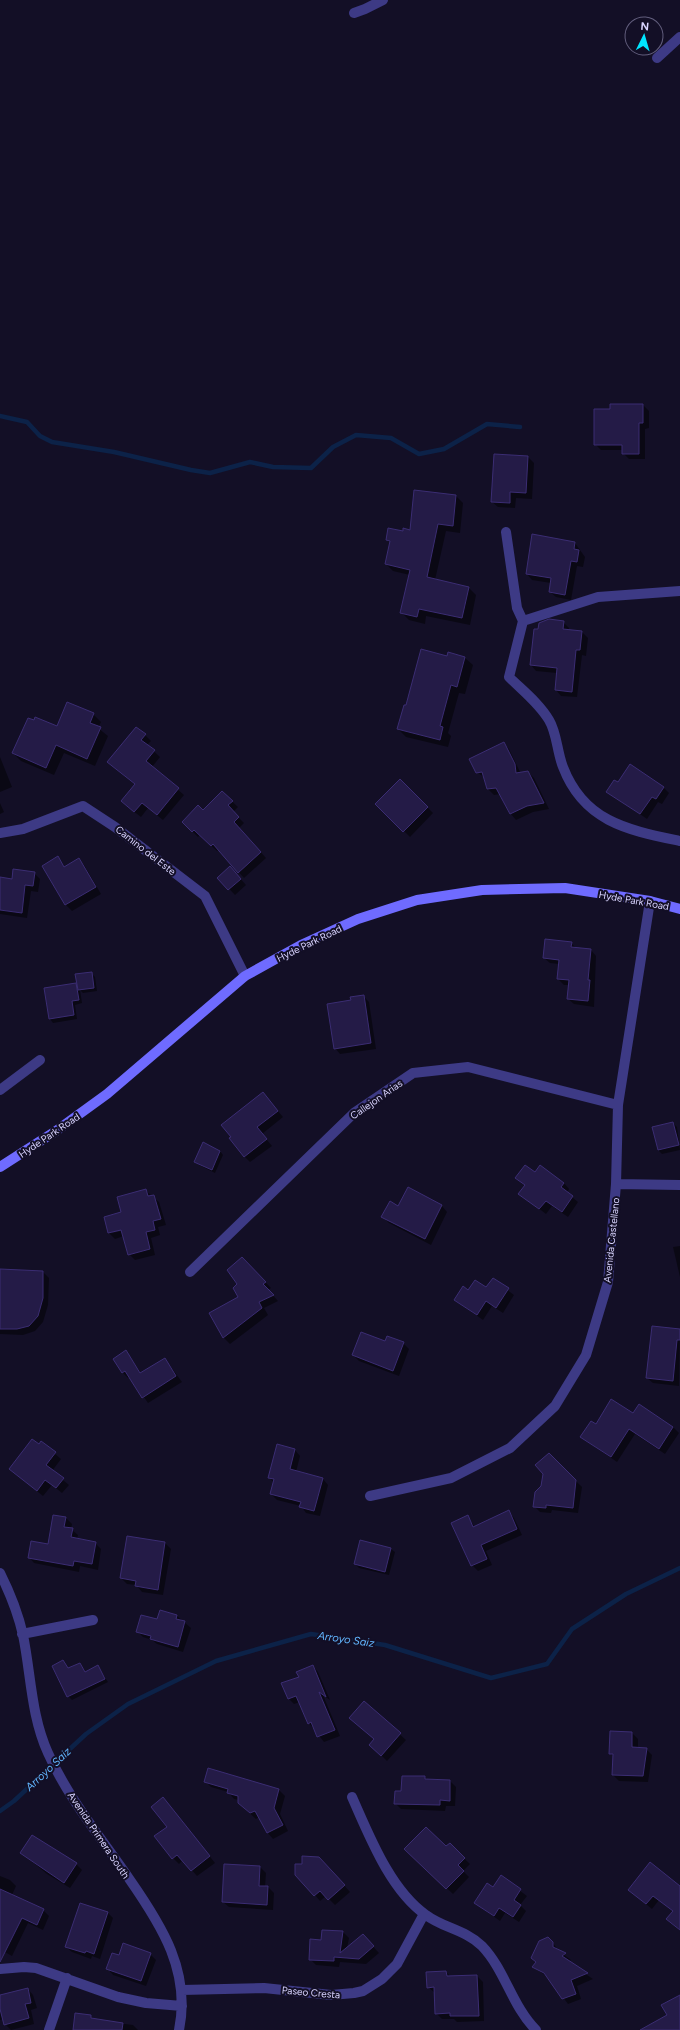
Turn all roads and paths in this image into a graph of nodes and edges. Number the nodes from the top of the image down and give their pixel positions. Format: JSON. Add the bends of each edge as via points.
{"nodes":[{"id":1,"x":383,"y":0,"type":"edge"},
{"id":2,"x":354,"y":13,"type":"dead end"},
{"id":3,"x":680,"y":37,"type":"edge"},
{"id":4,"x":657,"y":58,"type":"dead end"},
{"id":5,"x":506,"y":532,"type":"dead end"},
{"id":6,"x":680,"y":591,"type":"edge"},
{"id":7,"x":523,"y":622,"type":"junction"},
{"id":8,"x":0,"y":833,"type":"edge"},
{"id":9,"x":680,"y":841,"type":"edge"},
{"id":10,"x":650,"y":901,"type":"junction"},
{"id":11,"x":680,"y":909,"type":"edge"},
{"id":12,"x":245,"y":976,"type":"junction"},
{"id":13,"x":40,"y":1060,"type":"dead end"},
{"id":14,"x":0,"y":1090,"type":"edge"},
{"id":15,"x":618,"y":1105,"type":"junction"},
{"id":16,"x":0,"y":1166,"type":"edge"},
{"id":17,"x":616,"y":1184,"type":"junction"},
{"id":18,"x":680,"y":1185,"type":"edge"},
{"id":19,"x":190,"y":1272,"type":"dead end"},
{"id":20,"x":370,"y":1496,"type":"dead end"},
{"id":21,"x":0,"y":1572,"type":"edge"},
{"id":22,"x":93,"y":1620,"type":"dead end"},
{"id":23,"x":22,"y":1634,"type":"junction"},
{"id":24,"x":352,"y":1796,"type":"dead end"},
{"id":25,"x":424,"y":1914,"type":"junction"},
{"id":26,"x":0,"y":1969,"type":"edge"},
{"id":27,"x":67,"y":1978,"type":"junction"},
{"id":28,"x":182,"y":1990,"type":"junction"},
{"id":29,"x":182,"y":2006,"type":"junction"},
{"id":30,"x":49,"y":2030,"type":"edge"},
{"id":31,"x":179,"y":2030,"type":"edge"},
{"id":32,"x":536,"y":2030,"type":"edge"}],
"edges":[{"from":1,"to":2,"type":"street"},
{"from":3,"to":4,"type":"street"},
{"from":5,"to":7,"type":"street","via":[[517,608]]},
{"from":6,"to":7,"type":"street","via":[[598,597]]},
{"from":7,"to":9,"type":"street","via":[[509,677],[550,721],[561,763],[573,787],[591,809],[613,824]]},
{"from":8,"to":12,"type":"street","name":"Camino del Este","via":[[23,829],[83,806],[115,827],[205,896]]},
{"from":10,"to":11,"type":"main road","name":"Hyde Park Road"},
{"from":10,"to":12,"type":"main road","name":"Hyde Park Road","via":[[565,888],[482,890],[417,900],[358,919],[301,944]]},
{"from":10,"to":15,"type":"street","name":"Avenida Castellano"},
{"from":12,"to":16,"type":"main road","name":"Hyde Park Road","via":[[107,1094],[56,1131]]},
{"from":13,"to":14,"type":"street"},
{"from":15,"to":17,"type":"street","name":"Avenida Castellano"},
{"from":15,"to":19,"type":"street","name":"Callejon Arias","via":[[468,1067],[413,1073],[354,1112]]},
{"from":17,"to":18,"type":"street"},
{"from":17,"to":20,"type":"street","name":"Avenida Castellano","via":[[608,1282],[586,1355],[555,1406],[510,1448],[451,1478]]},
{"from":21,"to":23,"type":"street","name":"Avenida Primera South","via":[[15,1608]]},
{"from":22,"to":23,"type":"street"},
{"from":23,"to":28,"type":"street","name":"Avenida Primera South","via":[[36,1716],[48,1753],[68,1790],[164,1932],[178,1966]]},
{"from":24,"to":25,"type":"street","via":[[390,1872],[412,1903]]},
{"from":25,"to":28,"type":"street","name":"Paseo Cresta","via":[[403,1954],[390,1972],[372,1986],[354,1993],[331,1995],[264,1988]]},
{"from":25,"to":32,"type":"street","via":[[466,1934],[482,1946],[495,1962],[522,2014]]},
{"from":26,"to":27,"type":"street","via":[[36,1968]]},
{"from":27,"to":29,"type":"street","via":[[118,1997],[146,2003]]},
{"from":27,"to":30,"type":"street"},
{"from":28,"to":29,"type":"street","name":"Avenida Primera South"},
{"from":29,"to":31,"type":"street","name":"Avenida Primera South"}]}
